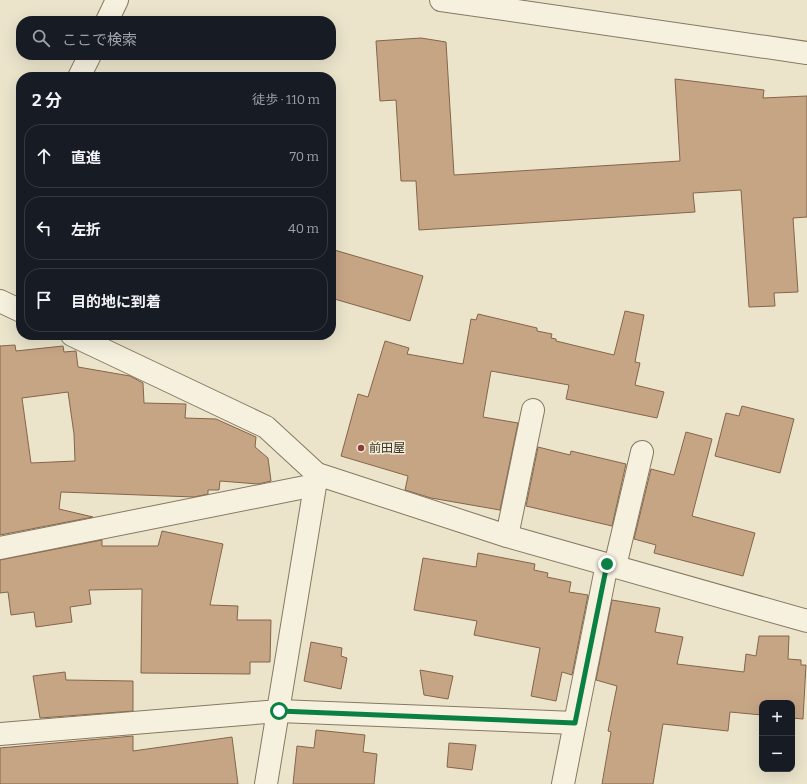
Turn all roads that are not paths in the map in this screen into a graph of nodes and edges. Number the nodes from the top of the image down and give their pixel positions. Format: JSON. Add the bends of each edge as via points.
{"nodes":[{"id":1,"x":117,"y":0,"type":"edge"},
{"id":2,"x":441,"y":0,"type":"edge"},
{"id":3,"x":109,"y":16,"type":"edge"},
{"id":4,"x":807,"y":53,"type":"edge"},
{"id":5,"x":88,"y":60,"type":"edge"},
{"id":6,"x":82,"y":72,"type":"edge"},
{"id":7,"x":0,"y":301,"type":"edge"},
{"id":8,"x":16,"y":309,"type":"edge"},
{"id":9,"x":83,"y":340,"type":"edge"},
{"id":10,"x":533,"y":410,"type":"dead end"},
{"id":11,"x":642,"y":452,"type":"dead end"},
{"id":12,"x":316,"y":480,"type":"junction"},
{"id":13,"x":507,"y":536,"type":"junction"},
{"id":14,"x":0,"y":548,"type":"edge"},
{"id":15,"x":611,"y":565,"type":"junction"},
{"id":16,"x":807,"y":621,"type":"edge"},
{"id":17,"x":279,"y":711,"type":"junction"},
{"id":18,"x":575,"y":723,"type":"junction"},
{"id":19,"x":0,"y":734,"type":"edge"},
{"id":20,"x":266,"y":784,"type":"edge"},
{"id":21,"x":563,"y":784,"type":"edge"}],
"edges":[{"from":1,"to":3,"type":"street"},
{"from":2,"to":4,"type":"street"},
{"from":5,"to":6,"type":"street"},
{"from":7,"to":8,"type":"street"},
{"from":9,"to":12,"type":"street","via":[[266,427]]},
{"from":10,"to":13,"type":"street"},
{"from":11,"to":15,"type":"street"},
{"from":12,"to":13,"type":"street"},
{"from":12,"to":14,"type":"street"},
{"from":12,"to":17,"type":"street"},
{"from":13,"to":15,"type":"street"},
{"from":15,"to":16,"type":"street"},
{"from":15,"to":18,"type":"street"},
{"from":17,"to":18,"type":"street"},
{"from":17,"to":19,"type":"street"},
{"from":17,"to":20,"type":"street"},
{"from":18,"to":21,"type":"street"}]}
